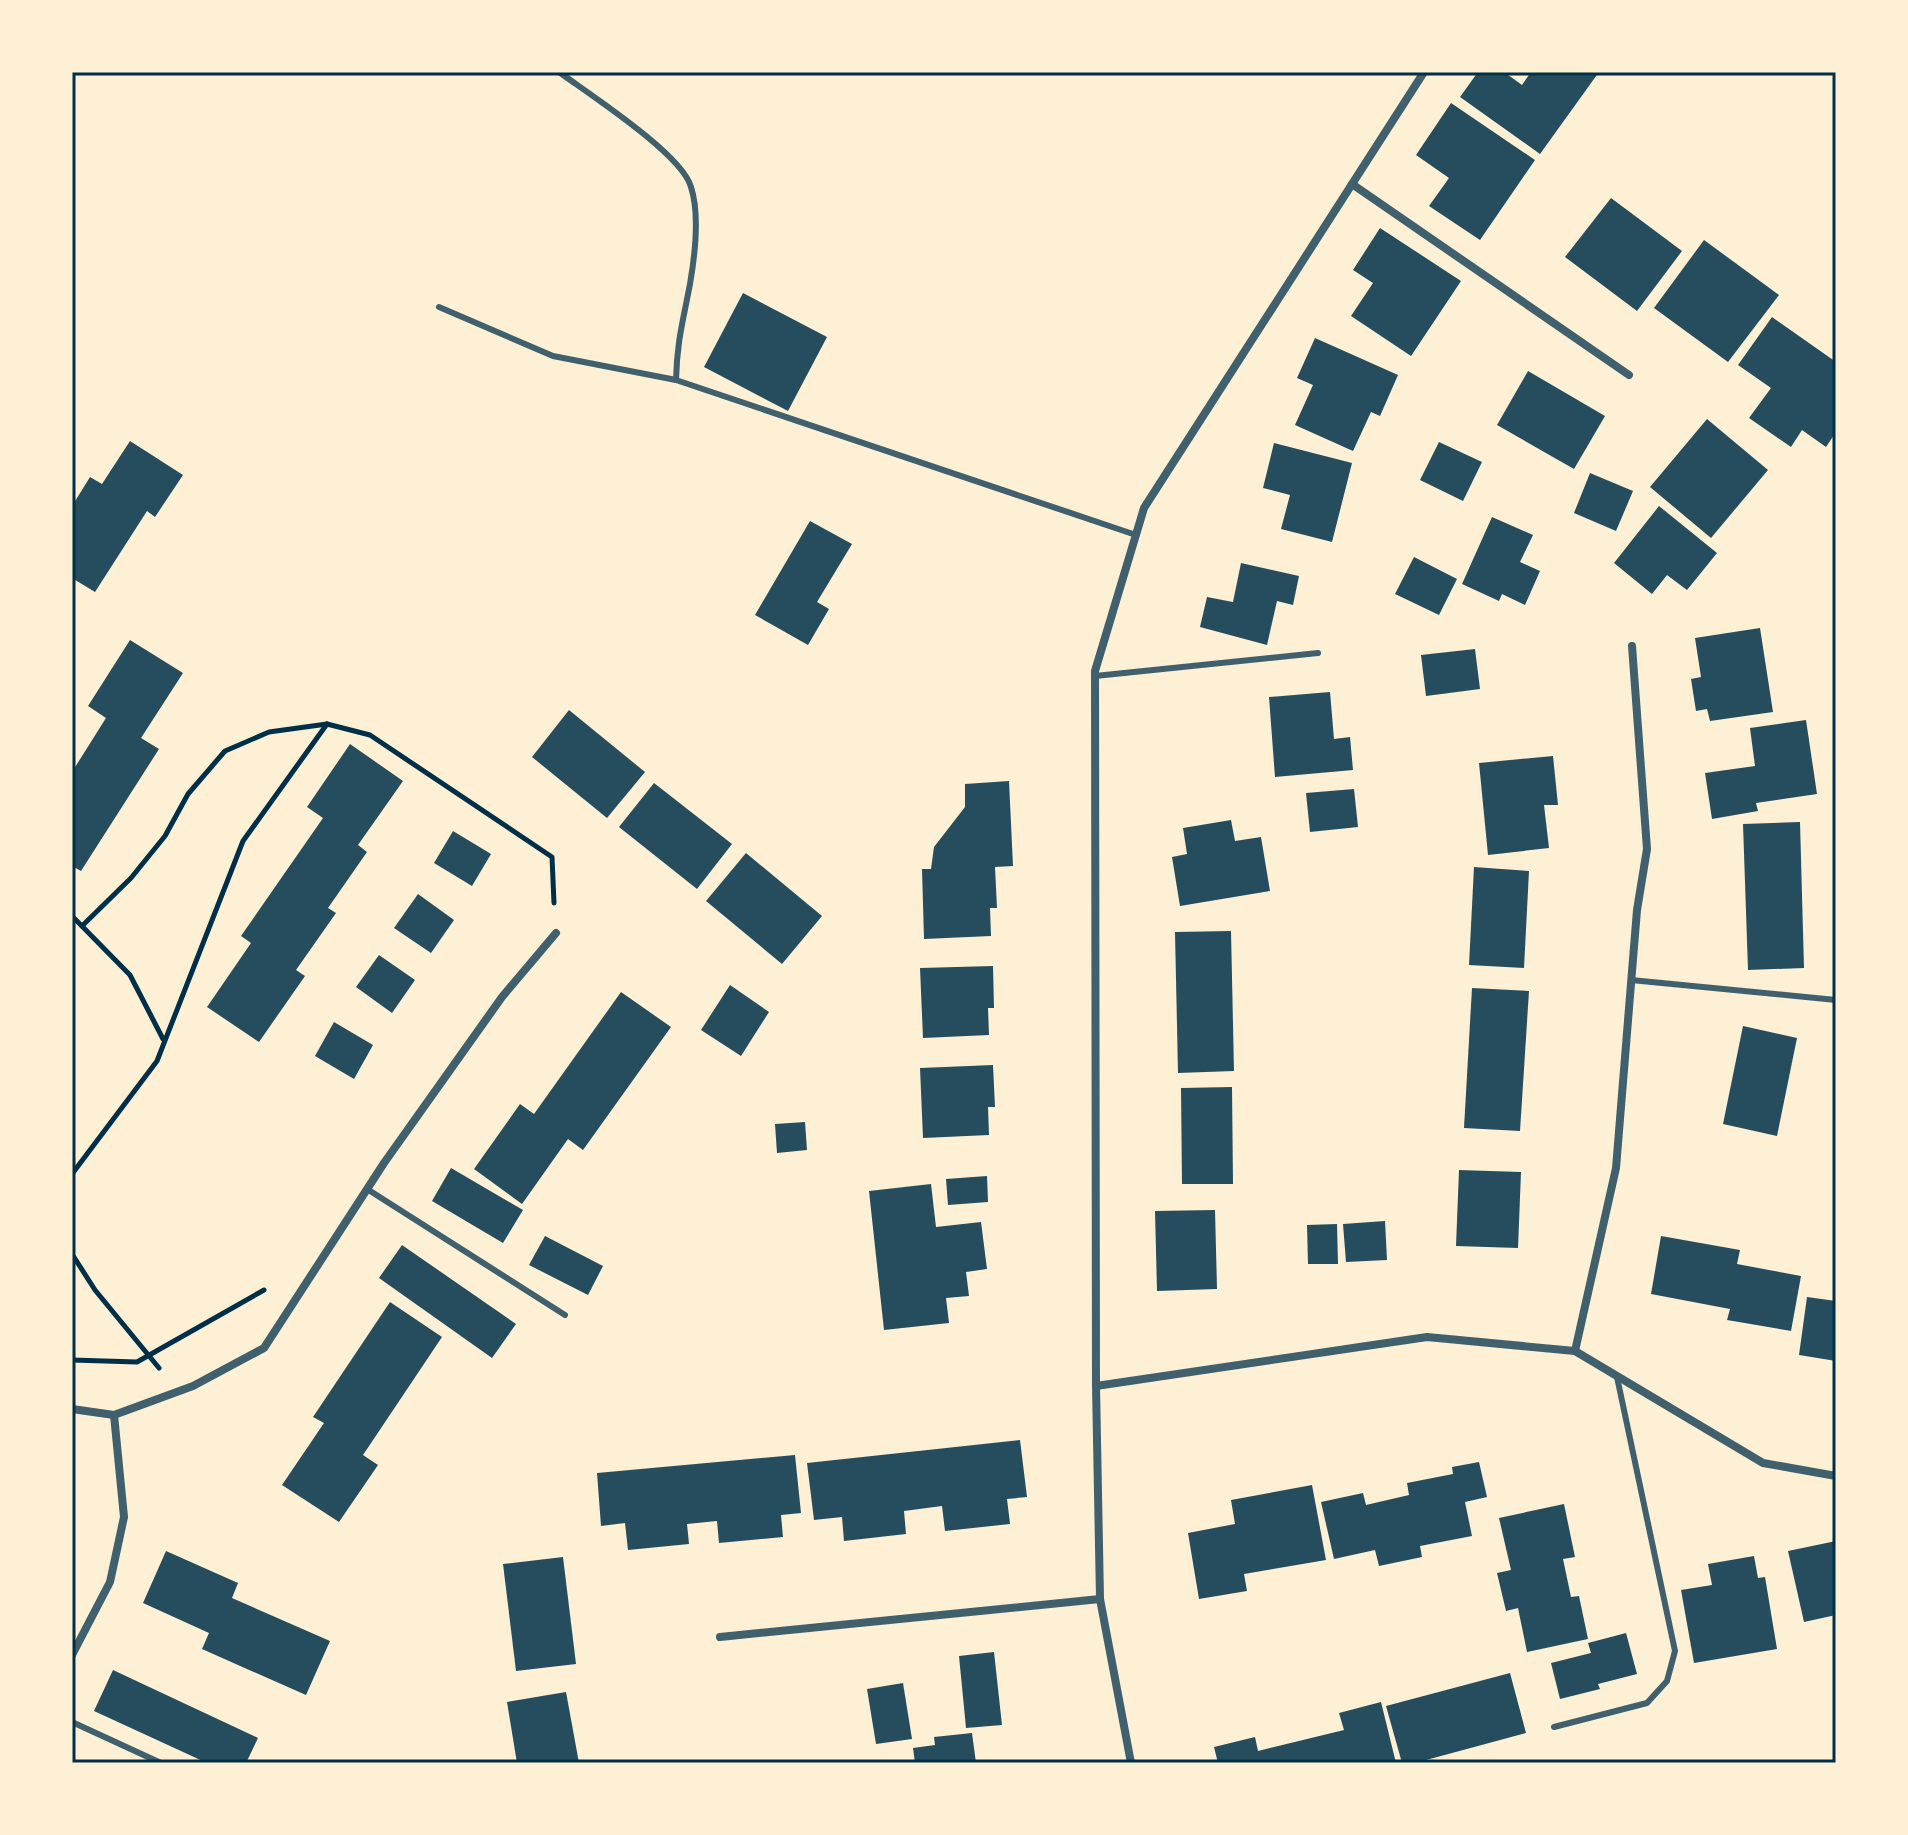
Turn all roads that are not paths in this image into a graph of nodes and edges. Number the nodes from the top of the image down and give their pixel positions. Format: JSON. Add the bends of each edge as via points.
{"nodes":[{"id":1,"x":559,"y":72,"type":"edge"},
{"id":2,"x":1424,"y":72,"type":"edge"},
{"id":3,"x":1352,"y":184,"type":"junction"},
{"id":4,"x":439,"y":307,"type":"dead end"},
{"id":5,"x":1629,"y":375,"type":"dead end"},
{"id":6,"x":676,"y":380,"type":"junction"},
{"id":7,"x":1136,"y":535,"type":"junction"},
{"id":8,"x":1632,"y":646,"type":"dead end"},
{"id":9,"x":1318,"y":653,"type":"dead end"},
{"id":10,"x":1095,"y":676,"type":"junction"},
{"id":11,"x":556,"y":933,"type":"road end"},
{"id":12,"x":1631,"y":980,"type":"junction"},
{"id":13,"x":1836,"y":1000,"type":"edge"},
{"id":14,"x":367,"y":1189,"type":"junction"},
{"id":15,"x":565,"y":1315,"type":"dead end"},
{"id":16,"x":1575,"y":1351,"type":"junction"},
{"id":17,"x":1617,"y":1377,"type":"junction"},
{"id":18,"x":1096,"y":1386,"type":"junction"},
{"id":19,"x":72,"y":1409,"type":"edge"},
{"id":20,"x":114,"y":1415,"type":"junction"},
{"id":21,"x":1836,"y":1476,"type":"edge"},
{"id":22,"x":1100,"y":1599,"type":"junction"},
{"id":23,"x":720,"y":1637,"type":"dead end"},
{"id":24,"x":72,"y":1655,"type":"edge"},
{"id":25,"x":72,"y":1722,"type":"edge"},
{"id":26,"x":1554,"y":1727,"type":"dead end"},
{"id":27,"x":161,"y":1763,"type":"edge"},
{"id":28,"x":1131,"y":1763,"type":"edge"}],
"edges":[{"from":1,"to":6,"type":"lane","via":[[665,152],[691,185],[696,226],[677,338]]},
{"from":2,"to":3,"type":"street"},
{"from":3,"to":5,"type":"street"},
{"from":3,"to":7,"type":"street","via":[[1144,508]]},
{"from":4,"to":6,"type":"lane","via":[[553,356]]},
{"from":6,"to":7,"type":"lane"},
{"from":7,"to":10,"type":"street"},
{"from":8,"to":12,"type":"street","via":[[1647,849]]},
{"from":9,"to":10,"type":"lane"},
{"from":10,"to":18,"type":"street"},
{"from":11,"to":14,"type":"street","via":[[502,997]]},
{"from":12,"to":13,"type":"lane"},
{"from":12,"to":16,"type":"street","via":[[1616,1168]]},
{"from":14,"to":15,"type":"lane"},
{"from":14,"to":20,"type":"street","via":[[264,1348],[174,1393]]},
{"from":16,"to":17,"type":"street"},
{"from":16,"to":18,"type":"street","via":[[1427,1337]]},
{"from":17,"to":21,"type":"street","via":[[1763,1463]]},
{"from":17,"to":26,"type":"lane","via":[[1675,1651],[1667,1681],[1647,1703]]},
{"from":18,"to":22,"type":"street"},
{"from":19,"to":20,"type":"street"},
{"from":20,"to":24,"type":"street","via":[[124,1517],[110,1582]]},
{"from":22,"to":23,"type":"street"},
{"from":22,"to":28,"type":"street"},
{"from":25,"to":27,"type":"lane"}]}
